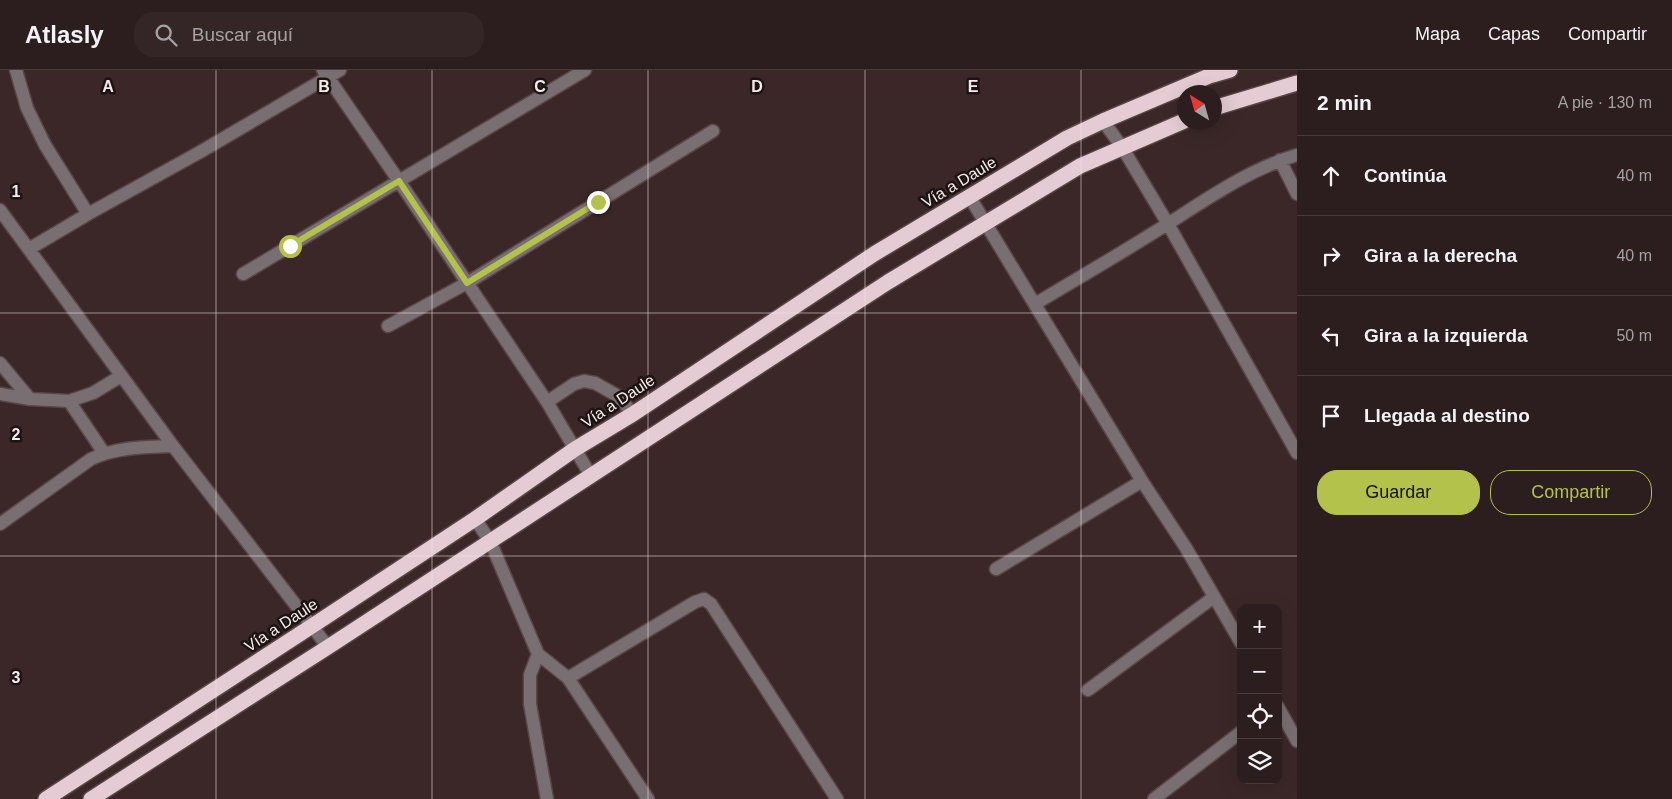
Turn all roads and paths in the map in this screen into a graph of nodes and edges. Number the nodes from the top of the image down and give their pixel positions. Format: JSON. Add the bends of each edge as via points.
{"nodes":[{"id":1,"x":16,"y":70,"type":"edge"},
{"id":2,"x":340,"y":70,"type":"edge"},
{"id":3,"x":585,"y":70,"type":"edge"},
{"id":4,"x":1230,"y":70,"type":"edge"},
{"id":5,"x":325,"y":74,"type":"edge"},
{"id":6,"x":1297,"y":83,"type":"edge"},
{"id":7,"x":1222,"y":106,"type":"edge"},
{"id":8,"x":1103,"y":121,"type":"junction"},
{"id":9,"x":1177,"y":124,"type":"edge"},
{"id":10,"x":713,"y":131,"type":"dead end"},
{"id":11,"x":1122,"y":147,"type":"junction"},
{"id":12,"x":1297,"y":155,"type":"edge"},
{"id":13,"x":1280,"y":160,"type":"junction"},
{"id":14,"x":399,"y":181,"type":"junction"},
{"id":15,"x":1297,"y":194,"type":"edge"},
{"id":16,"x":969,"y":196,"type":"junction"},
{"id":17,"x":0,"y":210,"type":"edge"},
{"id":18,"x":88,"y":214,"type":"junction"},
{"id":19,"x":985,"y":224,"type":"junction"},
{"id":20,"x":1168,"y":224,"type":"junction"},
{"id":21,"x":29,"y":248,"type":"junction"},
{"id":22,"x":243,"y":274,"type":"dead end"},
{"id":23,"x":467,"y":283,"type":"junction"},
{"id":24,"x":1035,"y":304,"type":"junction"},
{"id":25,"x":388,"y":326,"type":"dead end"},
{"id":26,"x":0,"y":363,"type":"edge"},
{"id":27,"x":121,"y":376,"type":"junction"},
{"id":28,"x":0,"y":394,"type":"edge"},
{"id":29,"x":30,"y":399,"type":"junction"},
{"id":30,"x":69,"y":401,"type":"junction"},
{"id":31,"x":547,"y":402,"type":"junction"},
{"id":32,"x":633,"y":414,"type":"junction"},
{"id":33,"x":172,"y":446,"type":"junction"},
{"id":34,"x":575,"y":449,"type":"junction"},
{"id":35,"x":104,"y":453,"type":"junction"},
{"id":36,"x":1297,"y":453,"type":"edge"},
{"id":37,"x":591,"y":476,"type":"junction"},
{"id":38,"x":1142,"y":481,"type":"junction"},
{"id":39,"x":476,"y":519,"type":"junction"},
{"id":40,"x":0,"y":524,"type":"edge"},
{"id":41,"x":490,"y":541,"type":"junction"},
{"id":42,"x":996,"y":569,"type":"dead end"},
{"id":43,"x":1214,"y":597,"type":"junction"},
{"id":44,"x":312,"y":626,"type":"junction"},
{"id":45,"x":1237,"y":636,"type":"edge"},
{"id":46,"x":328,"y":647,"type":"junction"},
{"id":47,"x":538,"y":654,"type":"junction"},
{"id":48,"x":568,"y":678,"type":"junction"},
{"id":49,"x":1088,"y":690,"type":"dead end"},
{"id":50,"x":1282,"y":714,"type":"edge"},
{"id":51,"x":1237,"y":735,"type":"edge"},
{"id":52,"x":1297,"y":741,"type":"edge"},
{"id":53,"x":46,"y":799,"type":"edge"},
{"id":54,"x":91,"y":799,"type":"edge"},
{"id":55,"x":547,"y":799,"type":"edge"},
{"id":56,"x":648,"y":799,"type":"edge"},
{"id":57,"x":837,"y":799,"type":"edge"},
{"id":58,"x":1154,"y":799,"type":"edge"}],
"edges":[{"from":1,"to":18,"type":"street","via":[[26,108],[44,144]]},
{"from":2,"to":5,"type":"street"},
{"from":3,"to":14,"type":"street"},
{"from":4,"to":8,"type":"highway","name":"Vía a Daule"},
{"from":5,"to":14,"type":"street"},
{"from":5,"to":18,"type":"street"},
{"from":6,"to":7,"type":"highway"},
{"from":8,"to":11,"type":"street"},
{"from":8,"to":16,"type":"highway","name":"Vía a Daule","via":[[1067,138]]},
{"from":9,"to":11,"type":"highway"},
{"from":10,"to":23,"type":"street"},
{"from":11,"to":19,"type":"highway","via":[[1080,166]]},
{"from":11,"to":20,"type":"street"},
{"from":12,"to":13,"type":"street"},
{"from":13,"to":15,"type":"street"},
{"from":13,"to":20,"type":"street","via":[[1226,187]]},
{"from":14,"to":22,"type":"street"},
{"from":14,"to":23,"type":"street"},
{"from":16,"to":19,"type":"street"},
{"from":16,"to":32,"type":"highway","name":"Vía a Daule","via":[[874,254]]},
{"from":17,"to":21,"type":"street"},
{"from":18,"to":21,"type":"street"},
{"from":19,"to":24,"type":"street"},
{"from":19,"to":37,"type":"highway","via":[[888,282]]},
{"from":20,"to":24,"type":"street"},
{"from":20,"to":36,"type":"street"},
{"from":21,"to":27,"type":"street"},
{"from":23,"to":25,"type":"street"},
{"from":23,"to":31,"type":"street"},
{"from":24,"to":38,"type":"street"},
{"from":26,"to":29,"type":"street"},
{"from":27,"to":30,"type":"street","via":[[93,393]]},
{"from":27,"to":33,"type":"street"},
{"from":28,"to":29,"type":"street"},
{"from":29,"to":30,"type":"street"},
{"from":30,"to":35,"type":"street"},
{"from":31,"to":32,"type":"street","via":[[574,384],[595,383],[618,396]]},
{"from":31,"to":34,"type":"street"},
{"from":32,"to":34,"type":"highway","name":"Vía a Daule"},
{"from":33,"to":35,"type":"street","via":[[137,447]]},
{"from":33,"to":44,"type":"street"},
{"from":34,"to":37,"type":"street"},
{"from":34,"to":39,"type":"highway","name":"Vía a Daule"},
{"from":35,"to":40,"type":"street"},
{"from":37,"to":41,"type":"highway"},
{"from":38,"to":42,"type":"street"},
{"from":38,"to":43,"type":"street"},
{"from":39,"to":41,"type":"street"},
{"from":39,"to":44,"type":"highway","name":"Vía a Daule"},
{"from":41,"to":46,"type":"highway"},
{"from":41,"to":47,"type":"street"},
{"from":43,"to":45,"type":"street"},
{"from":43,"to":49,"type":"street"},
{"from":44,"to":46,"type":"street"},
{"from":44,"to":53,"type":"highway","name":"Vía a Daule"},
{"from":46,"to":54,"type":"highway"},
{"from":47,"to":48,"type":"street"},
{"from":47,"to":55,"type":"street","via":[[530,675],[530,704]]},
{"from":48,"to":56,"type":"street"},
{"from":48,"to":57,"type":"street","via":[[704,599],[711,604]]},
{"from":50,"to":52,"type":"street"},
{"from":51,"to":58,"type":"street"}]}
